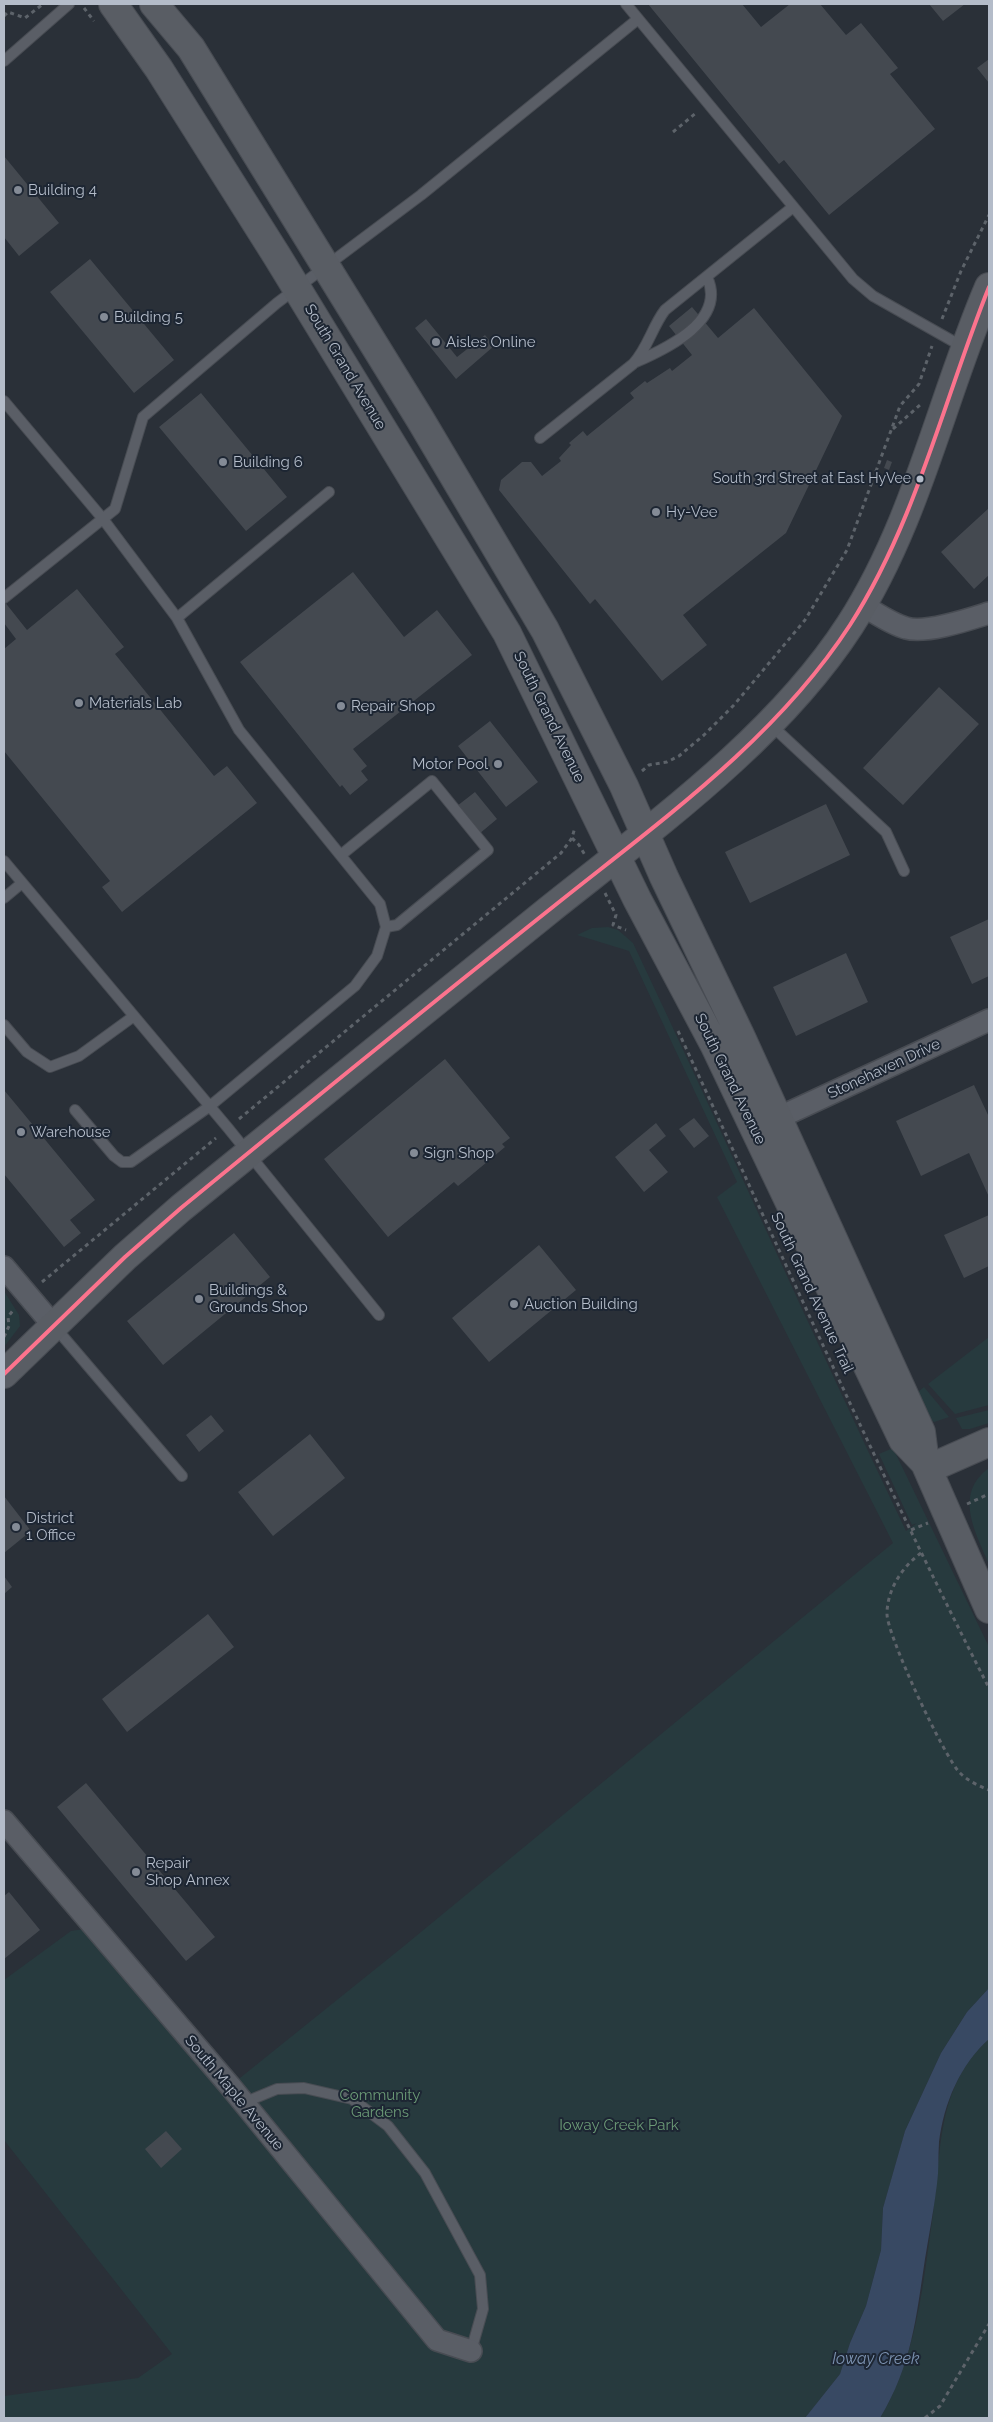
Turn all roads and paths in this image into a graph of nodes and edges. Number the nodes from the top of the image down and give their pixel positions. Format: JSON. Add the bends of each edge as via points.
{"nodes":[{"id":1,"x":43,"y":4,"type":"edge"},
{"id":2,"x":69,"y":4,"type":"edge"},
{"id":3,"x":113,"y":4,"type":"edge"},
{"id":4,"x":154,"y":4,"type":"edge"},
{"id":5,"x":626,"y":4,"type":"edge"},
{"id":6,"x":4,"y":16,"type":"edge"},
{"id":7,"x":638,"y":19,"type":"junction"},
{"id":8,"x":4,"y":60,"type":"edge"},
{"id":9,"x":696,"y":113,"type":"dead end"},
{"id":10,"x":673,"y":132,"type":"dead end"},
{"id":11,"x":794,"y":208,"type":"junction"},
{"id":12,"x":989,"y":216,"type":"edge"},
{"id":13,"x":324,"y":266,"type":"junction"},
{"id":14,"x":707,"y":277,"type":"junction"},
{"id":15,"x":989,"y":287,"type":"edge"},
{"id":16,"x":296,"y":288,"type":"junction"},
{"id":17,"x":948,"y":303,"type":"dead end"},
{"id":18,"x":965,"y":348,"type":"junction"},
{"id":19,"x":929,"y":355,"type":"dead end"},
{"id":20,"x":633,"y":364,"type":"junction"},
{"id":21,"x":4,"y":401,"type":"edge"},
{"id":22,"x":540,"y":438,"type":"dead end"},
{"id":23,"x":329,"y":492,"type":"dead end"},
{"id":24,"x":103,"y":519,"type":"junction"},
{"id":25,"x":4,"y":598,"type":"edge"},
{"id":26,"x":862,"y":605,"type":"junction"},
{"id":27,"x":989,"y":612,"type":"edge"},
{"id":28,"x":177,"y":618,"type":"junction"},
{"id":29,"x":770,"y":724,"type":"junction"},
{"id":30,"x":645,"y":769,"type":"dead end"},
{"id":31,"x":576,"y":822,"type":"dead end"},
{"id":32,"x":644,"y":833,"type":"junction"},
{"id":33,"x":572,"y":838,"type":"junction"},
{"id":34,"x":579,"y":845,"type":"dead end"},
{"id":35,"x":341,"y":855,"type":"junction"},
{"id":36,"x":616,"y":856,"type":"junction"},
{"id":37,"x":4,"y":861,"type":"edge"},
{"id":38,"x":904,"y":872,"type":"dead end"},
{"id":39,"x":22,"y":883,"type":"junction"},
{"id":40,"x":4,"y":898,"type":"edge"},
{"id":41,"x":616,"y":915,"type":"dead end"},
{"id":42,"x":386,"y":927,"type":"junction"},
{"id":43,"x":632,"y":935,"type":"dead end"},
{"id":44,"x":134,"y":1016,"type":"junction"},
{"id":45,"x":989,"y":1020,"type":"edge"},
{"id":46,"x":4,"y":1024,"type":"edge"},
{"id":47,"x":678,"y":1030,"type":"dead end"},
{"id":48,"x":210,"y":1106,"type":"junction"},
{"id":49,"x":75,"y":1110,"type":"dead end"},
{"id":50,"x":778,"y":1118,"type":"junction"},
{"id":51,"x":237,"y":1121,"type":"dead end"},
{"id":52,"x":214,"y":1140,"type":"dead end"},
{"id":53,"x":248,"y":1153,"type":"junction"},
{"id":54,"x":4,"y":1267,"type":"edge"},
{"id":55,"x":40,"y":1284,"type":"dead end"},
{"id":56,"x":15,"y":1308,"type":"dead end"},
{"id":57,"x":379,"y":1315,"type":"dead end"},
{"id":58,"x":53,"y":1326,"type":"junction"},
{"id":59,"x":4,"y":1337,"type":"edge"},
{"id":60,"x":4,"y":1374,"type":"edge"},
{"id":61,"x":989,"y":1442,"type":"edge"},
{"id":62,"x":926,"y":1466,"type":"junction"},
{"id":63,"x":182,"y":1476,"type":"dead end"},
{"id":64,"x":989,"y":1494,"type":"edge"},
{"id":65,"x":971,"y":1503,"type":"dead end"},
{"id":66,"x":928,"y":1522,"type":"dead end"},
{"id":67,"x":910,"y":1531,"type":"junction"},
{"id":68,"x":921,"y":1553,"type":"junction"},
{"id":69,"x":989,"y":1609,"type":"edge"},
{"id":70,"x":989,"y":1688,"type":"edge"},
{"id":71,"x":989,"y":1790,"type":"edge"},
{"id":72,"x":4,"y":1821,"type":"edge"},
{"id":73,"x":243,"y":2103,"type":"junction"},
{"id":74,"x":989,"y":2324,"type":"edge"},
{"id":75,"x":471,"y":2351,"type":"joint"},
{"id":76,"x":925,"y":2418,"type":"edge"}],
"edges":[{"from":1,"to":6,"type":"path","via":[[25,18],[8,12]]},
{"from":2,"to":8,"type":"lane"},
{"from":3,"to":16,"type":"street","name":"South Grand Avenue","via":[[159,69]]},
{"from":4,"to":13,"type":"street","name":"South Grand Avenue","via":[[191,48]]},
{"from":5,"to":7,"type":"lane"},
{"from":7,"to":11,"type":"lane"},
{"from":7,"to":13,"type":"lane","via":[[421,195]]},
{"from":9,"to":10,"type":"path"},
{"from":11,"to":14,"type":"lane"},
{"from":11,"to":18,"type":"lane","via":[[862,289]]},
{"from":12,"to":17,"type":"path"},
{"from":13,"to":16,"type":"lane"},
{"from":13,"to":32,"type":"street","name":"South Grand Avenue","via":[[546,630]]},
{"from":14,"to":20,"type":"lane","via":[[665,310]]},
{"from":14,"to":20,"type":"lane","via":[[712,296],[704,316],[668,348]]},
{"from":15,"to":18,"type":"street"},
{"from":16,"to":24,"type":"lane","via":[[143,417],[115,509]]},
{"from":16,"to":36,"type":"street","name":"South Grand Avenue","via":[[508,633]]},
{"from":18,"to":26,"type":"street","via":[[904,522]]},
{"from":19,"to":30,"type":"path","via":[[919,384],[900,406],[847,550],[805,620],[734,705],[704,735],[679,756]]},
{"from":20,"to":22,"type":"lane"},
{"from":21,"to":24,"type":"lane"},
{"from":23,"to":28,"type":"lane"},
{"from":24,"to":25,"type":"lane"},
{"from":24,"to":28,"type":"lane"},
{"from":26,"to":27,"type":"street","via":[[907,628],[926,629]]},
{"from":26,"to":29,"type":"street","via":[[824,660]]},
{"from":28,"to":35,"type":"lane","via":[[239,730]]},
{"from":29,"to":32,"type":"street"},
{"from":29,"to":38,"type":"lane","via":[[886,832]]},
{"from":31,"to":33,"type":"path"},
{"from":32,"to":36,"type":"street"},
{"from":32,"to":50,"type":"street","name":"South Grand Avenue"},
{"from":33,"to":34,"type":"path"},
{"from":33,"to":51,"type":"path","via":[[560,852]]},
{"from":35,"to":42,"type":"lane","via":[[380,904]]},
{"from":35,"to":42,"type":"lane","via":[[432,781],[488,850],[397,925]]},
{"from":36,"to":53,"type":"street"},
{"from":36,"to":62,"type":"street","name":"South Grand Avenue","via":[[715,1046],[903,1440]]},
{"from":37,"to":39,"type":"lane"},
{"from":39,"to":40,"type":"lane"},
{"from":39,"to":44,"type":"lane"},
{"from":41,"to":43,"type":"path","via":[[613,924]]},
{"from":42,"to":48,"type":"lane","via":[[377,956],[356,986]]},
{"from":44,"to":46,"type":"lane","via":[[79,1056],[50,1067],[27,1052]]},
{"from":44,"to":48,"type":"lane"},
{"from":45,"to":50,"type":"street","name":"Stonehaven Drive"},
{"from":47,"to":67,"type":"path","name":"South Grand Avenue Trail"},
{"from":48,"to":49,"type":"lane","via":[[131,1162],[122,1162],[114,1156]]},
{"from":48,"to":53,"type":"lane"},
{"from":50,"to":62,"type":"street","name":"South Grand Avenue","via":[[921,1432]]},
{"from":52,"to":55,"type":"path"},
{"from":53,"to":57,"type":"lane"},
{"from":53,"to":58,"type":"street","via":[[125,1257]]},
{"from":54,"to":58,"type":"street"},
{"from":56,"to":59,"type":"path","via":[[8,1317],[9,1326]]},
{"from":58,"to":60,"type":"street"},
{"from":58,"to":63,"type":"lane"},
{"from":61,"to":62,"type":"street"},
{"from":62,"to":69,"type":"street","name":"South Grand Avenue"},
{"from":64,"to":65,"type":"path"},
{"from":66,"to":67,"type":"path"},
{"from":67,"to":68,"type":"path","name":"South Grand Avenue Trail"},
{"from":68,"to":70,"type":"path","name":"South Grand Avenue Trail"},
{"from":68,"to":71,"type":"path","via":[[901,1573],[891,1591],[887,1614],[890,1635],[953,1765],[968,1780]]},
{"from":72,"to":73,"type":"street","name":"South Maple Avenue"},
{"from":73,"to":75,"type":"street","name":"South Maple Avenue","via":[[437,2340]]},
{"from":73,"to":75,"type":"lane","via":[[278,2089],[304,2088],[352,2099],[388,2126],[425,2174],[480,2275],[483,2309]]},
{"from":74,"to":76,"type":"path","via":[[940,2406]]}]}
